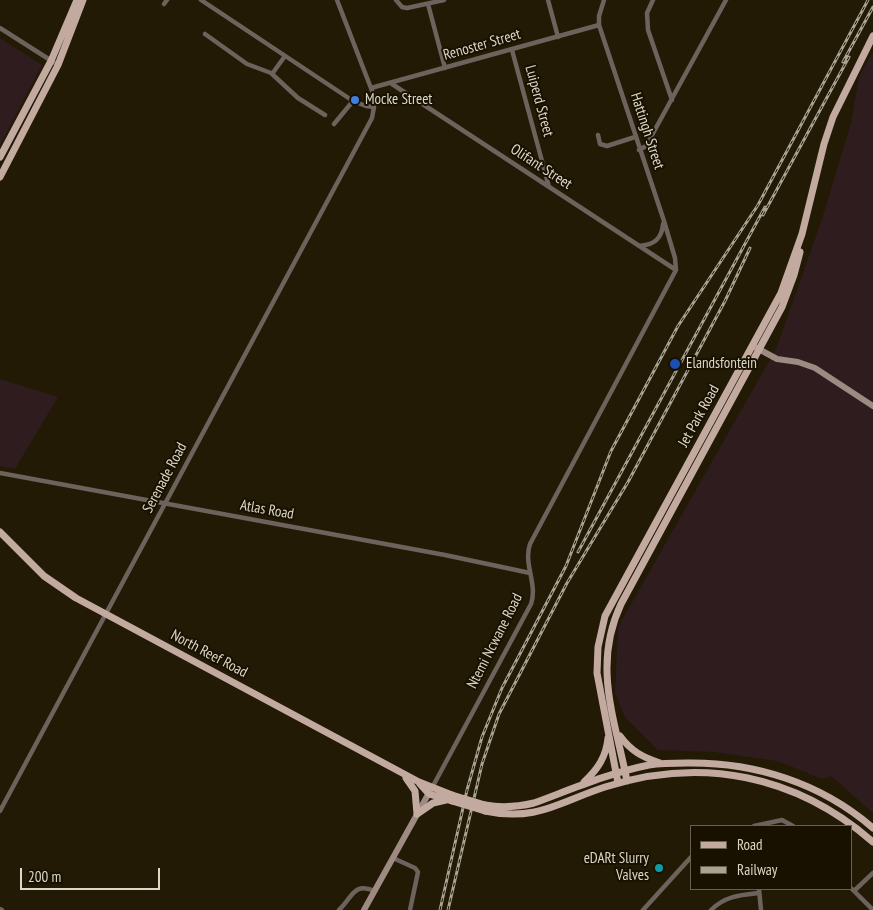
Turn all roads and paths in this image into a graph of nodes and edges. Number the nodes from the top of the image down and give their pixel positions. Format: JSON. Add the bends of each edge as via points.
{"nodes":[{"id":1,"x":77,"y":0,"type":"edge"},
{"id":2,"x":83,"y":0,"type":"edge"},
{"id":3,"x":200,"y":0,"type":"edge"},
{"id":4,"x":336,"y":0,"type":"edge"},
{"id":5,"x":396,"y":0,"type":"edge"},
{"id":6,"x":444,"y":0,"type":"edge"},
{"id":7,"x":548,"y":0,"type":"edge"},
{"id":8,"x":604,"y":0,"type":"edge"},
{"id":9,"x":653,"y":0,"type":"edge"},
{"id":10,"x":726,"y":0,"type":"edge"},
{"id":11,"x":428,"y":4,"type":"junction"},
{"id":12,"x":599,"y":25,"type":"junction"},
{"id":13,"x":0,"y":28,"type":"edge"},
{"id":14,"x":205,"y":34,"type":"dead end"},
{"id":15,"x":873,"y":36,"type":"edge"},
{"id":16,"x":558,"y":37,"type":"junction"},
{"id":17,"x":873,"y":44,"type":"edge"},
{"id":18,"x":512,"y":50,"type":"junction"},
{"id":19,"x":285,"y":56,"type":"junction"},
{"id":20,"x":51,"y":61,"type":"junction"},
{"id":21,"x":58,"y":66,"type":"junction"},
{"id":22,"x":445,"y":68,"type":"junction"},
{"id":23,"x":272,"y":74,"type":"junction"},
{"id":24,"x":392,"y":84,"type":"junction"},
{"id":25,"x":371,"y":88,"type":"junction"},
{"id":26,"x":672,"y":100,"type":"junction"},
{"id":27,"x":353,"y":101,"type":"junction"},
{"id":28,"x":374,"y":108,"type":"junction"},
{"id":29,"x":325,"y":115,"type":"dead end"},
{"id":30,"x":334,"y":124,"type":"dead end"},
{"id":31,"x":598,"y":135,"type":"dead end"},
{"id":32,"x":635,"y":137,"type":"junction"},
{"id":33,"x":639,"y":150,"type":"junction"},
{"id":34,"x":0,"y":157,"type":"edge"},
{"id":35,"x":0,"y":178,"type":"edge"},
{"id":36,"x":549,"y":187,"type":"junction"},
{"id":37,"x":664,"y":221,"type":"junction"},
{"id":38,"x":638,"y":246,"type":"junction"},
{"id":39,"x":676,"y":270,"type":"junction"},
{"id":40,"x":753,"y":345,"type":"junction"},
{"id":41,"x":760,"y":349,"type":"junction"},
{"id":42,"x":873,"y":406,"type":"edge"},
{"id":43,"x":0,"y":473,"type":"edge"},
{"id":44,"x":165,"y":504,"type":"junction"},
{"id":45,"x":0,"y":532,"type":"edge"},
{"id":46,"x":530,"y":573,"type":"junction"},
{"id":47,"x":106,"y":615,"type":"junction"},
{"id":48,"x":617,"y":732,"type":"junction"},
{"id":49,"x":608,"y":733,"type":"junction"},
{"id":50,"x":663,"y":764,"type":"junction"},
{"id":51,"x":625,"y":771,"type":"junction"},
{"id":52,"x":403,"y":773,"type":"junction"},
{"id":53,"x":617,"y":773,"type":"junction"},
{"id":54,"x":627,"y":780,"type":"junction"},
{"id":55,"x":618,"y":783,"type":"junction"},
{"id":56,"x":580,"y":785,"type":"junction"},
{"id":57,"x":431,"y":790,"type":"junction"},
{"id":58,"x":450,"y":799,"type":"junction"},
{"id":59,"x":485,"y":808,"type":"junction"},
{"id":60,"x":0,"y":811,"type":"edge"},
{"id":61,"x":417,"y":814,"type":"junction"},
{"id":62,"x":759,"y":825,"type":"edge"},
{"id":63,"x":791,"y":825,"type":"edge"},
{"id":64,"x":853,"y":825,"type":"edge"},
{"id":65,"x":853,"y":825,"type":"edge"},
{"id":66,"x":873,"y":828,"type":"edge"},
{"id":67,"x":873,"y":842,"type":"edge"},
{"id":68,"x":393,"y":858,"type":"junction"},
{"id":69,"x":690,"y":858,"type":"edge"},
{"id":70,"x":873,"y":873,"type":"edge"},
{"id":71,"x":853,"y":890,"type":"edge"},
{"id":72,"x":375,"y":891,"type":"junction"},
{"id":73,"x":759,"y":891,"type":"edge"},
{"id":74,"x":339,"y":910,"type":"edge"},
{"id":75,"x":364,"y":910,"type":"edge"},
{"id":76,"x":410,"y":910,"type":"edge"},
{"id":77,"x":643,"y":910,"type":"edge"},
{"id":78,"x":711,"y":910,"type":"edge"},
{"id":79,"x":761,"y":910,"type":"edge"},
{"id":80,"x":873,"y":910,"type":"edge"}],
"edges":[{"from":1,"to":20,"type":"main road"},
{"from":2,"to":21,"type":"main road"},
{"from":3,"to":19,"type":"street"},
{"from":4,"to":25,"type":"street"},
{"from":5,"to":11,"type":"street","via":[[407,8]]},
{"from":6,"to":11,"type":"street"},
{"from":7,"to":16,"type":"street"},
{"from":8,"to":12,"type":"street","name":"Hattingh Street"},
{"from":9,"to":26,"type":"street","via":[[647,13],[648,30]]},
{"from":10,"to":26,"type":"street"},
{"from":11,"to":22,"type":"street"},
{"from":12,"to":16,"type":"street","name":"Renoster Street"},
{"from":12,"to":32,"type":"street","name":"Hattingh Street"},
{"from":13,"to":20,"type":"street"},
{"from":14,"to":23,"type":"street","via":[[248,64]]},
{"from":15,"to":40,"type":"main road","name":"Jet Park Road","via":[[833,116],[802,234],[785,282]]},
{"from":16,"to":18,"type":"street","name":"Renoster Street"},
{"from":17,"to":41,"type":"main road","name":"Jet Park Road","via":[[837,114],[792,280]]},
{"from":18,"to":22,"type":"street","name":"Renoster Street"},
{"from":18,"to":36,"type":"street","name":"Luiperd Street"},
{"from":19,"to":23,"type":"street"},
{"from":19,"to":27,"type":"street"},
{"from":20,"to":21,"type":"street"},
{"from":20,"to":34,"type":"main road"},
{"from":21,"to":35,"type":"main road"},
{"from":22,"to":24,"type":"street","name":"Renoster Street"},
{"from":23,"to":29,"type":"street","via":[[298,98]]},
{"from":24,"to":25,"type":"street","name":"Renoster Street"},
{"from":24,"to":36,"type":"street","name":"Olifant Street"},
{"from":25,"to":28,"type":"street"},
{"from":26,"to":33,"type":"street","via":[[646,146]]},
{"from":27,"to":28,"type":"street"},
{"from":27,"to":30,"type":"street"},
{"from":28,"to":44,"type":"street","name":"Serenade Road","via":[[372,118]]},
{"from":31,"to":32,"type":"street","via":[[600,144],[604,146]]},
{"from":32,"to":33,"type":"street","name":"Hattingh Street"},
{"from":33,"to":37,"type":"street","name":"Hattingh Street"},
{"from":36,"to":38,"type":"street","name":"Olifant Street"},
{"from":37,"to":38,"type":"street","via":[[656,242]]},
{"from":37,"to":39,"type":"street","name":"Hattingh Street"},
{"from":38,"to":39,"type":"street","name":"Olifant Street"},
{"from":39,"to":46,"type":"street","name":"Ntemi Ncwane Road","via":[[530,544]]},
{"from":40,"to":41,"type":"street"},
{"from":40,"to":49,"type":"main road","name":"Jet Park Road","via":[[605,616],[596,664]]},
{"from":41,"to":42,"type":"street","via":[[777,359],[815,368]]},
{"from":41,"to":48,"type":"main road","name":"Jet Park Road","via":[[617,615],[606,671]]},
{"from":43,"to":44,"type":"street","name":"Atlas Road"},
{"from":44,"to":46,"type":"street","name":"Atlas Road"},
{"from":44,"to":47,"type":"street","name":"Serenade Road"},
{"from":45,"to":47,"type":"main road","name":"North Reef Road","via":[[44,576]]},
{"from":46,"to":57,"type":"street","name":"Ntemi Ncwane Road","via":[[531,604]]},
{"from":47,"to":52,"type":"main road","name":"North Reef Road"},
{"from":47,"to":60,"type":"street","name":"Serenade Road"},
{"from":48,"to":50,"type":"main road","via":[[636,754]]},
{"from":48,"to":51,"type":"main road","name":"Jet Park Road"},
{"from":49,"to":53,"type":"main road","name":"Jet Park Road"},
{"from":49,"to":56,"type":"main road","via":[[600,764]]},
{"from":50,"to":51,"type":"main road"},
{"from":50,"to":66,"type":"main road","via":[[726,764],[769,772],[823,793]]},
{"from":51,"to":53,"type":"main road","name":"North Reef Road"},
{"from":51,"to":54,"type":"main road","name":"Jet Park Road"},
{"from":52,"to":57,"type":"main road","name":"North Reef Road"},
{"from":52,"to":61,"type":"main road","via":[[415,791]]},
{"from":53,"to":55,"type":"main road","name":"Jet Park Road"},
{"from":53,"to":56,"type":"main road","name":"North Reef Road"},
{"from":54,"to":55,"type":"main road","name":"North Reef Road"},
{"from":54,"to":65,"type":"main road","via":[[675,773],[737,776],[798,794]]},
{"from":55,"to":59,"type":"main road","name":"North Reef Road","via":[[529,814],[505,814]]},
{"from":56,"to":59,"type":"main road","name":"North Reef Road","via":[[520,807]]},
{"from":57,"to":58,"type":"main road","name":"North Reef Road"},
{"from":57,"to":61,"type":"street","name":"Ntemi Ncwane Road"},
{"from":58,"to":59,"type":"main road","name":"North Reef Road","bridge":true},
{"from":58,"to":61,"type":"main road","via":[[433,803]]},
{"from":61,"to":68,"type":"street","name":"Ntemi Ncwane Road"},
{"from":62,"to":63,"type":"street","via":[[782,820]]},
{"from":64,"to":67,"type":"main road"},
{"from":68,"to":72,"type":"street","name":"Ntemi Ncwane Road"},
{"from":68,"to":76,"type":"street","via":[[418,872]]},
{"from":69,"to":77,"type":"street"},
{"from":70,"to":71,"type":"street"},
{"from":71,"to":80,"type":"street"},
{"from":72,"to":74,"type":"street","via":[[358,888]]},
{"from":72,"to":75,"type":"street","name":"Ntemi Ncwane Road"},
{"from":73,"to":78,"type":"street","via":[[728,898]]},
{"from":73,"to":79,"type":"street"}]}
